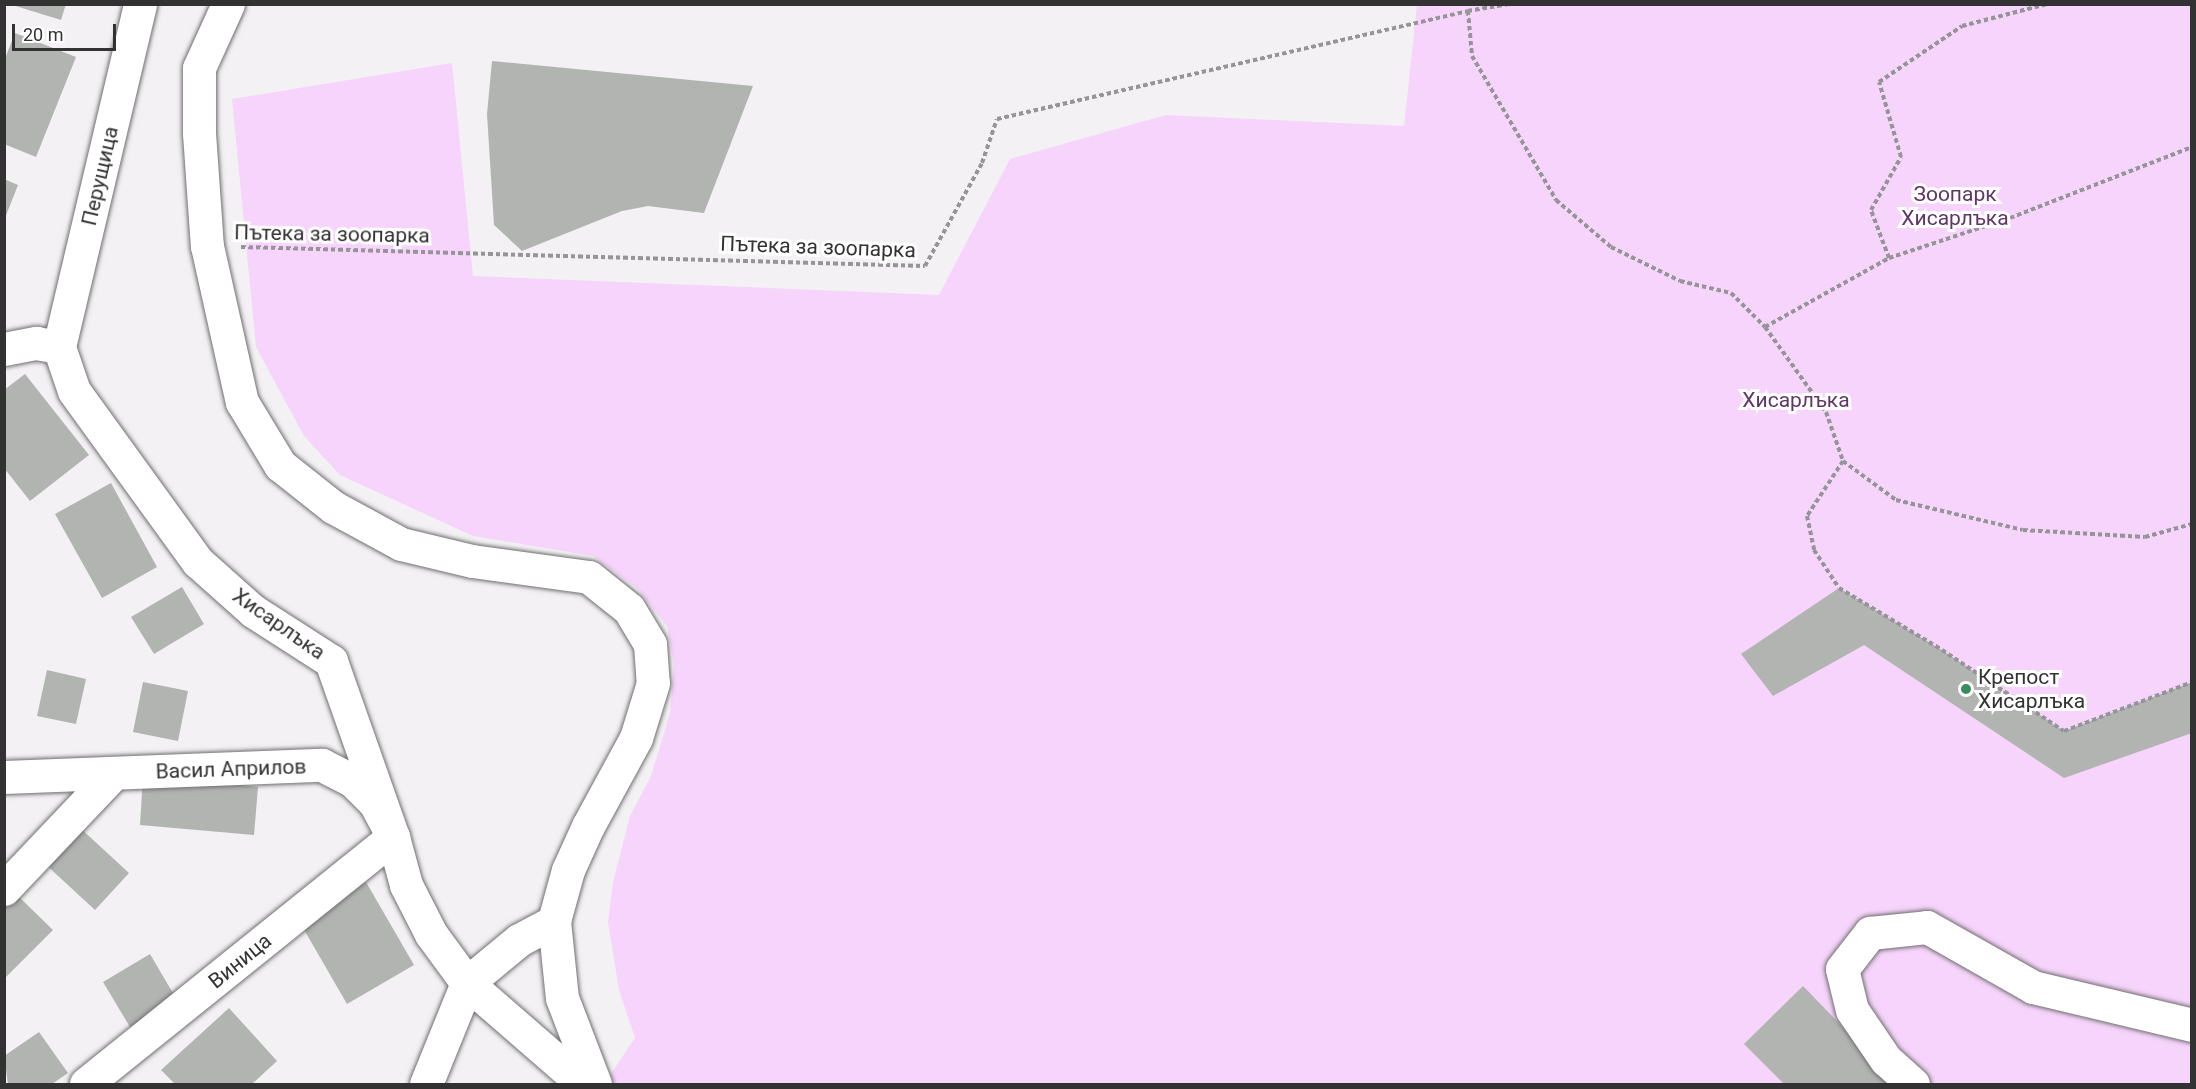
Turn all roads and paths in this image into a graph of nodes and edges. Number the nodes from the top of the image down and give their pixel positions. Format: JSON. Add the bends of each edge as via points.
{"nodes":[{"id":1,"x":141,"y":4,"type":"edge"},
{"id":2,"x":228,"y":4,"type":"edge"},
{"id":3,"x":1509,"y":4,"type":"edge"},
{"id":4,"x":2047,"y":4,"type":"edge"},
{"id":5,"x":1468,"y":11,"type":"junction"},
{"id":6,"x":2192,"y":147,"type":"edge"},
{"id":7,"x":207,"y":246,"type":"junction"},
{"id":8,"x":1889,"y":258,"type":"junction"},
{"id":9,"x":1765,"y":327,"type":"junction"},
{"id":10,"x":59,"y":347,"type":"junction"},
{"id":11,"x":4,"y":349,"type":"edge"},
{"id":12,"x":1843,"y":460,"type":"junction"},
{"id":13,"x":2192,"y":524,"type":"edge"},
{"id":14,"x":2192,"y":682,"type":"edge"},
{"id":15,"x":113,"y":774,"type":"junction"},
{"id":16,"x":4,"y":777,"type":"edge"},
{"id":17,"x":393,"y":837,"type":"junction"},
{"id":18,"x":4,"y":889,"type":"edge"},
{"id":19,"x":554,"y":921,"type":"junction"},
{"id":20,"x":467,"y":982,"type":"junction"},
{"id":21,"x":2192,"y":1025,"type":"edge"},
{"id":22,"x":86,"y":1084,"type":"edge"},
{"id":23,"x":426,"y":1084,"type":"edge"},
{"id":24,"x":583,"y":1084,"type":"edge"},
{"id":25,"x":596,"y":1084,"type":"edge"},
{"id":26,"x":1913,"y":1084,"type":"edge"}],
"edges":[{"from":1,"to":10,"type":"street","name":"Перущица"},
{"from":2,"to":7,"type":"street","via":[[199,68]]},
{"from":3,"to":5,"type":"path"},
{"from":4,"to":8,"type":"path","via":[[1962,26],[1879,82],[1901,157],[1871,210]]},
{"from":5,"to":7,"type":"path","name":"Пътека за зоопарка","via":[[997,119],[982,163],[925,266]]},
{"from":5,"to":9,"type":"path","via":[[1472,56],[1556,200],[1611,247],[1680,281],[1731,293]]},
{"from":6,"to":8,"type":"path","via":[[2010,218]]},
{"from":7,"to":19,"type":"street","via":[[242,402],[280,465],[333,507],[401,544],[472,561],[589,577],[629,609],[650,644],[653,683],[636,738],[568,870]]},
{"from":8,"to":9,"type":"path"},
{"from":9,"to":12,"type":"path","via":[[1826,412]]},
{"from":10,"to":11,"type":"street","via":[[36,342]]},
{"from":10,"to":17,"type":"street","name":"Хисарлъка","via":[[74,391],[198,562],[253,611],[332,661]]},
{"from":12,"to":13,"type":"path","via":[[1896,500],[2023,530],[2145,537]]},
{"from":12,"to":14,"type":"path","via":[[1807,516],[1814,550],[1839,588],[2064,731]]},
{"from":15,"to":16,"type":"street","name":"Васил Априлов"},
{"from":15,"to":17,"type":"street","name":"Васил Априлов","via":[[322,765],[352,780],[375,803]]},
{"from":15,"to":18,"type":"street"},
{"from":17,"to":20,"type":"street","name":"Васил Априлов","via":[[406,885],[431,934]]},
{"from":17,"to":22,"type":"street","name":"Виница"},
{"from":19,"to":20,"type":"street","via":[[519,940]]},
{"from":19,"to":25,"type":"street","via":[[562,998]]},
{"from":20,"to":23,"type":"street"},
{"from":20,"to":24,"type":"street","name":"Васил Априлов"},
{"from":21,"to":26,"type":"street","via":[[2033,987],[1927,927],[1870,933],[1842,969],[1852,1010],[1886,1060]]}]}
